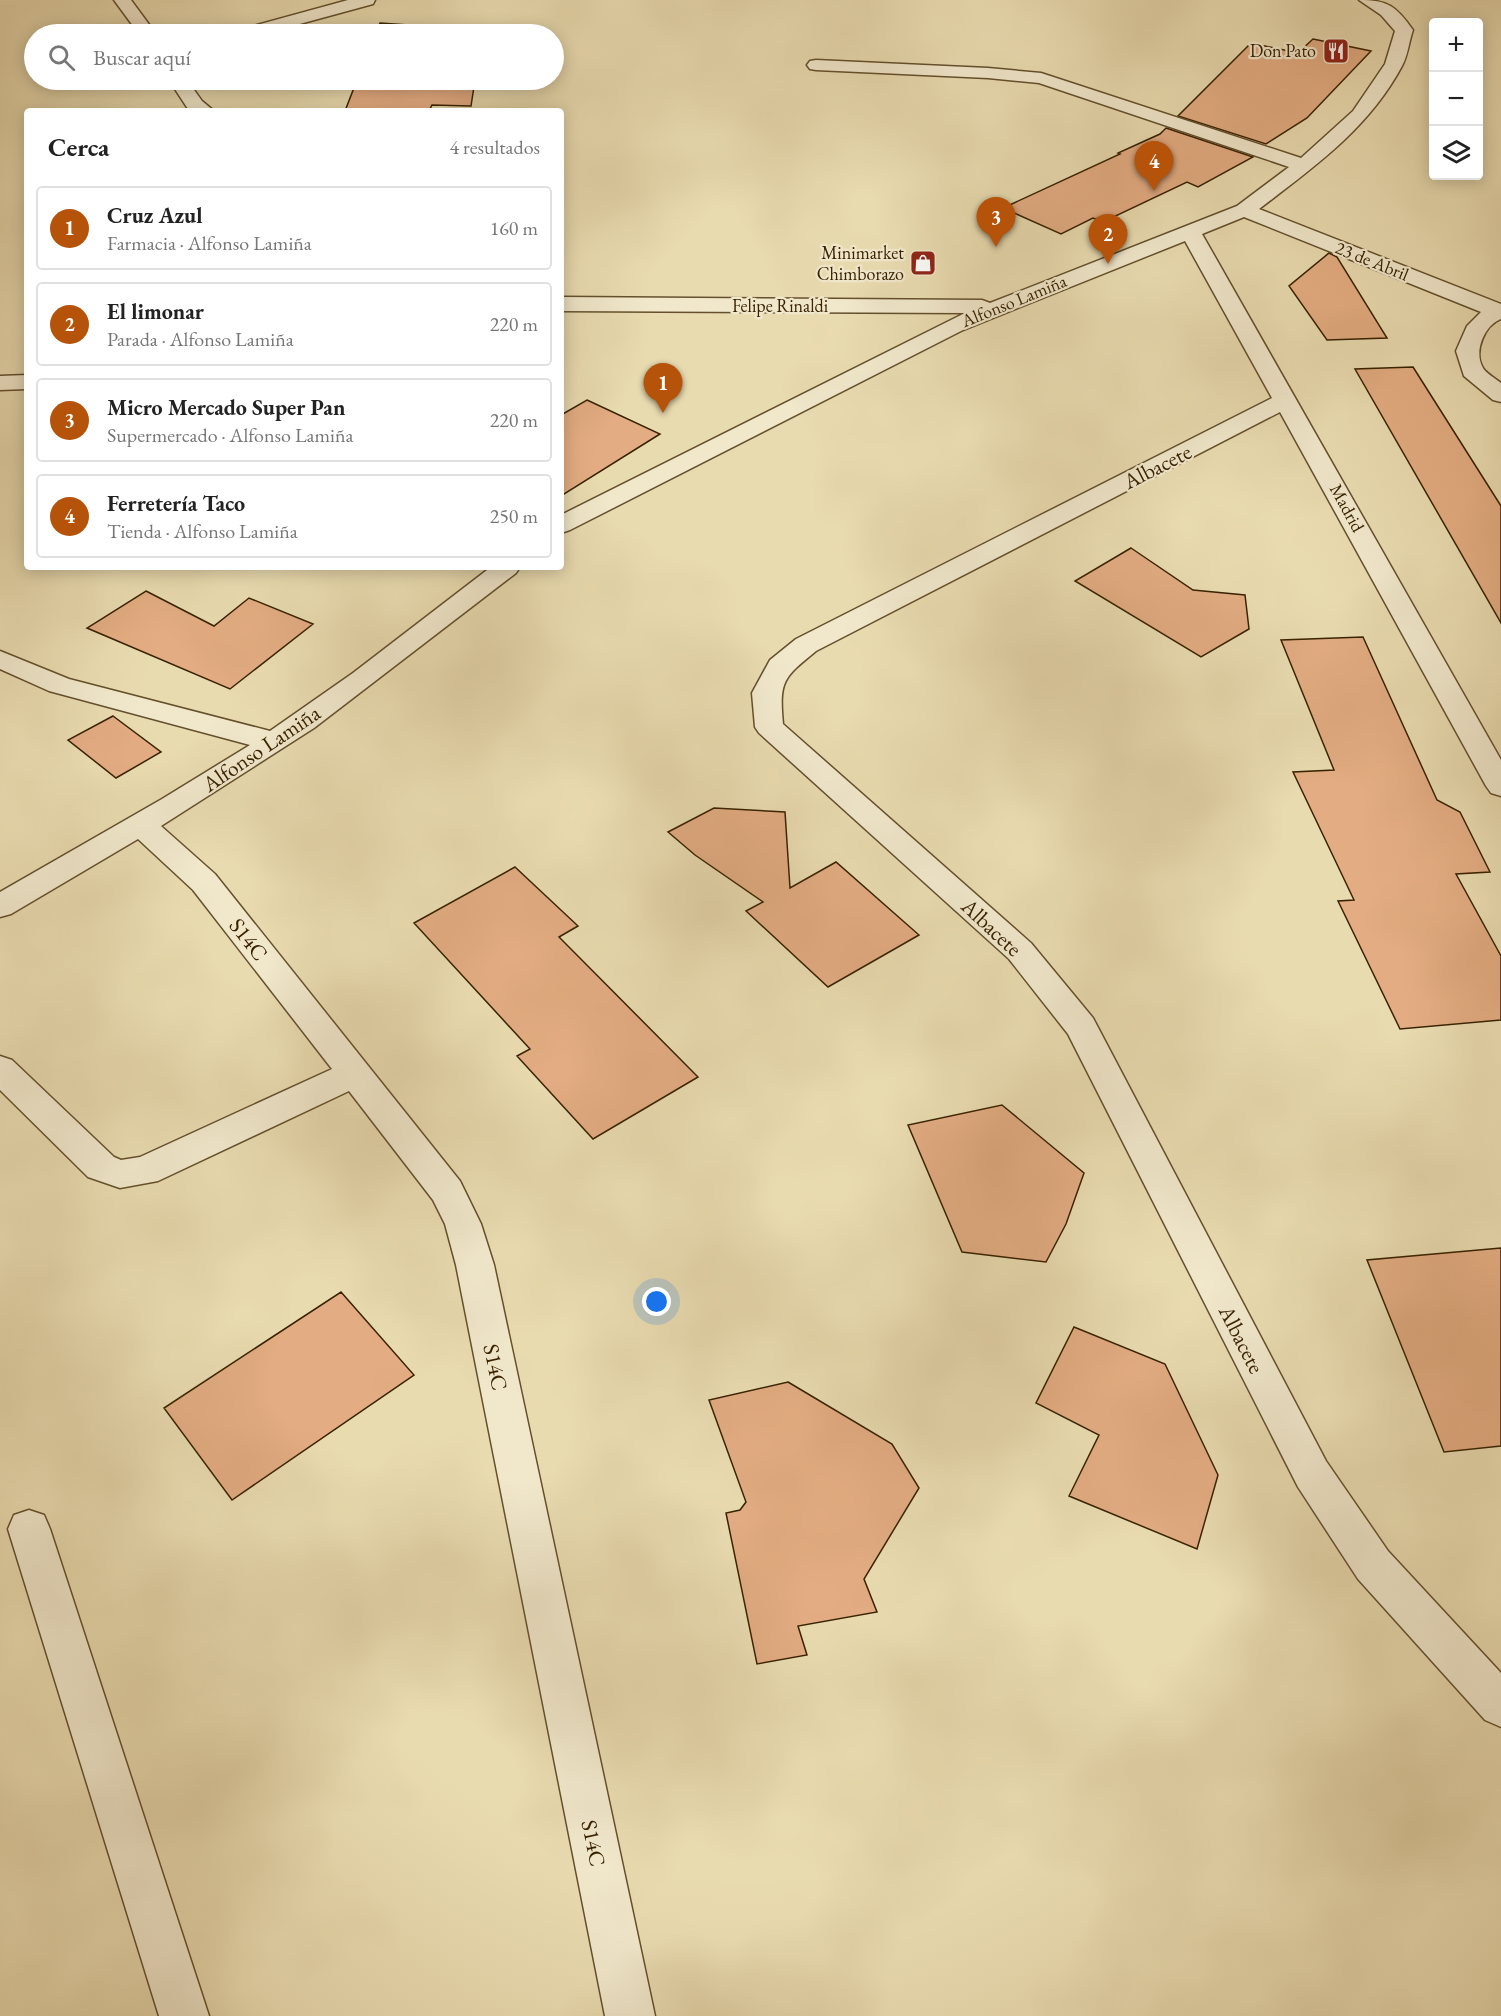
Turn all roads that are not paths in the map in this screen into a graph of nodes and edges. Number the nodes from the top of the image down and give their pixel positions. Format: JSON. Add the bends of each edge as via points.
{"nodes":[{"id":1,"x":122,"y":0,"type":"edge"},
{"id":2,"x":368,"y":0,"type":"edge"},
{"id":3,"x":1367,"y":0,"type":"edge"},
{"id":4,"x":140,"y":24,"type":"edge"},
{"id":5,"x":281,"y":24,"type":"edge"},
{"id":6,"x":816,"y":65,"type":"dead end"},
{"id":7,"x":185,"y":90,"type":"edge"},
{"id":8,"x":200,"y":108,"type":"edge"},
{"id":9,"x":1304,"y":165,"type":"junction"},
{"id":10,"x":1244,"y":210,"type":"junction"},
{"id":11,"x":1191,"y":232,"type":"junction"},
{"id":12,"x":564,"y":304,"type":"edge"},
{"id":13,"x":998,"y":307,"type":"junction"},
{"id":14,"x":1498,"y":311,"type":"edge"},
{"id":15,"x":24,"y":382,"type":"edge"},
{"id":16,"x":0,"y":383,"type":"edge"},
{"id":17,"x":1500,"y":390,"type":"edge"},
{"id":18,"x":1286,"y":400,"type":"junction"},
{"id":19,"x":564,"y":523,"type":"edge"},
{"id":20,"x":503,"y":570,"type":"edge"},
{"id":21,"x":0,"y":659,"type":"edge"},
{"id":22,"x":275,"y":742,"type":"junction"},
{"id":23,"x":1501,"y":786,"type":"edge"},
{"id":24,"x":140,"y":824,"type":"junction"},
{"id":25,"x":0,"y":906,"type":"edge"},
{"id":26,"x":0,"y":1070,"type":"edge"},
{"id":27,"x":354,"y":1073,"type":"junction"},
{"id":28,"x":29,"y":1529,"type":"dead end"},
{"id":29,"x":1501,"y":1705,"type":"edge"},
{"id":30,"x":184,"y":2016,"type":"edge"},
{"id":31,"x":630,"y":2016,"type":"edge"}],
"edges":[{"from":1,"to":4,"type":"street"},
{"from":2,"to":5,"type":"street"},
{"from":3,"to":9,"type":"street","name":"Alfonso Lamiña","via":[[1386,11],[1404,30],[1394,64],[1360,115]]},
{"from":6,"to":9,"type":"street","via":[[1041,78]]},
{"from":7,"to":8,"type":"street"},
{"from":9,"to":10,"type":"street","name":"Alfonso Lamiña"},
{"from":10,"to":11,"type":"street","name":"Alfonso Lamiña"},
{"from":10,"to":14,"type":"street","name":"23 de Abril"},
{"from":11,"to":13,"type":"street","name":"Alfonso Lamiña"},
{"from":11,"to":18,"type":"street","name":"Madrid"},
{"from":12,"to":13,"type":"street","name":"Felipe Rinaldi"},
{"from":13,"to":19,"type":"street","name":"Alfonso Lamiña","via":[[882,360]]},
{"from":14,"to":17,"type":"street","via":[[1478,326],[1467,351],[1472,371]]},
{"from":15,"to":16,"type":"street"},
{"from":18,"to":23,"type":"street","name":"Madrid"},
{"from":18,"to":29,"type":"street","name":"Albacete","via":[[806,645],[780,666],[766,693],[769,727],[1020,951],[1081,1027],[1312,1474],[1373,1564]]},
{"from":20,"to":22,"type":"street","name":"Alfonso Lamiña"},
{"from":21,"to":22,"type":"street","via":[[59,685]]},
{"from":22,"to":24,"type":"street","name":"Alfonso Lamiña"},
{"from":24,"to":25,"type":"street","name":"Alfonso Lamiña"},
{"from":24,"to":27,"type":"street","name":"S14C","via":[[204,882]]},
{"from":26,"to":27,"type":"street","via":[[101,1167],[120,1174],[145,1171]]},
{"from":27,"to":31,"type":"street","name":"S14C","via":[[447,1191],[463,1224]]},
{"from":28,"to":30,"type":"street"}]}
